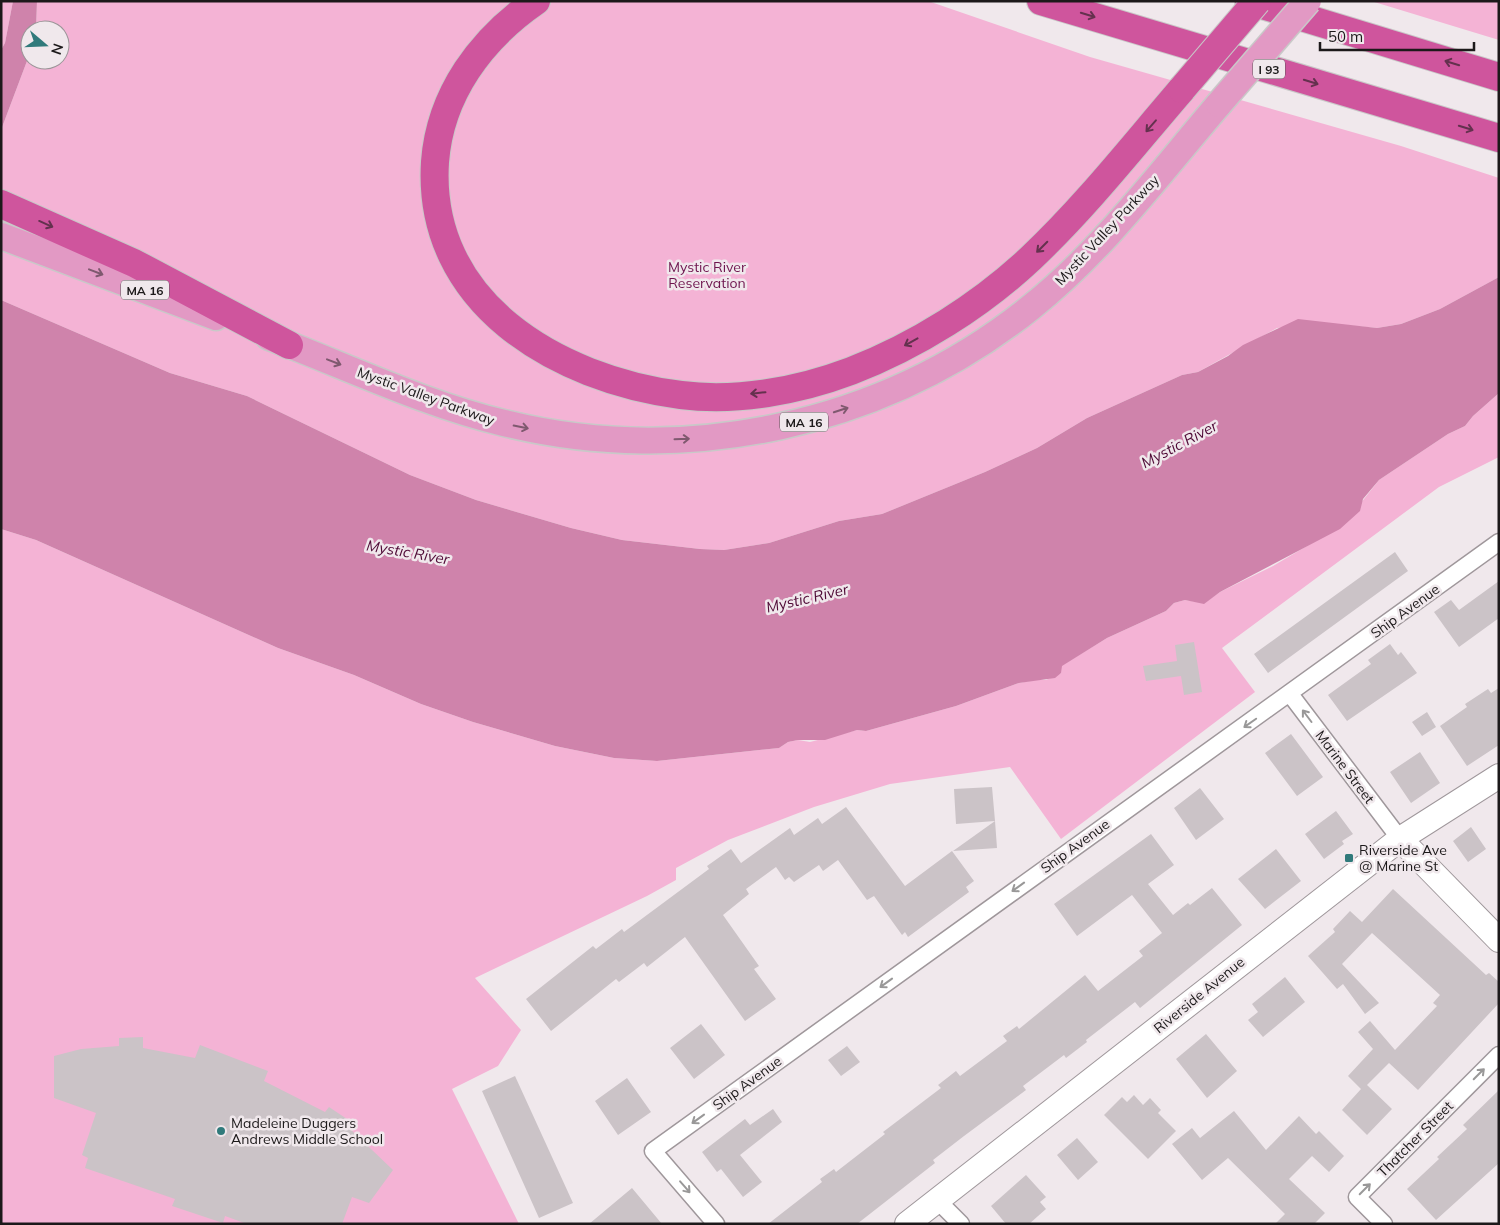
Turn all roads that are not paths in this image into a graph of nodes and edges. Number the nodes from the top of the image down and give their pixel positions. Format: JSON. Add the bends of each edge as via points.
{"nodes":[{"id":1,"x":536,"y":1,"type":"edge"},
{"id":2,"x":1027,"y":1,"type":"edge"},
{"id":3,"x":1041,"y":1,"type":"edge"},
{"id":4,"x":1249,"y":1,"type":"edge"},
{"id":5,"x":1257,"y":1,"type":"edge"},
{"id":6,"x":1308,"y":1,"type":"edge"},
{"id":7,"x":1499,"y":77,"type":"edge"},
{"id":8,"x":1498,"y":138,"type":"edge"},
{"id":9,"x":1,"y":204,"type":"edge"},
{"id":10,"x":1,"y":236,"type":"edge"},
{"id":11,"x":289,"y":345,"type":"junction"},
{"id":12,"x":1499,"y":542,"type":"edge"},
{"id":13,"x":1290,"y":694,"type":"junction"},
{"id":14,"x":1499,"y":776,"type":"edge"},
{"id":15,"x":1400,"y":839,"type":"junction"},
{"id":16,"x":1499,"y":940,"type":"edge"},
{"id":17,"x":1499,"y":1055,"type":"edge"},
{"id":18,"x":937,"y":1200,"type":"junction"},
{"id":19,"x":716,"y":1224,"type":"edge"},
{"id":20,"x":907,"y":1224,"type":"edge"},
{"id":21,"x":961,"y":1224,"type":"edge"},
{"id":22,"x":1384,"y":1224,"type":"edge"}],
"edges":[{"from":5,"to":1,"type":"highway","one_way":true,"bridge":true,"via":[[1067,222],[988,294],[946,323],[860,367],[808,385],[726,396],[683,395],[642,388],[561,360],[501,321],[476,294],[456,264],[437,207],[434,176],[436,143],[444,113],[472,61],[514,16]]},
{"from":2,"to":3,"type":"highway"},
{"from":3,"to":8,"type":"highway","number":"I 93","one_way":true},
{"from":7,"to":4,"type":"highway","one_way":true},
{"from":11,"to":6,"type":"main road","name":"Mystic Valley Parkway","number":"MA 16","one_way":true,"bridge":true,"via":[[468,413],[504,424],[570,435],[616,440],[690,439],[771,430],[810,420],[884,394],[926,374],[985,341],[1031,308],[1086,257]]},
{"from":9,"to":11,"type":"highway","one_way":true,"via":[[134,263]]},
{"from":10,"to":11,"type":"main road","name":"Mystic Valley Parkway","number":"MA 16","one_way":true},
{"from":12,"to":13,"type":"street","name":"Ship Avenue"},
{"from":15,"to":13,"type":"street","name":"Marine Street","one_way":true},
{"from":13,"to":19,"type":"street","name":"Ship Avenue","one_way":true,"via":[[653,1151]]},
{"from":14,"to":15,"type":"main road","name":"Riverside Avenue"},
{"from":15,"to":16,"type":"main road"},
{"from":15,"to":18,"type":"main road","name":"Riverside Avenue"},
{"from":22,"to":17,"type":"street","name":"Thatcher Street","one_way":true,"via":[[1357,1197]]},
{"from":18,"to":20,"type":"main road","name":"Riverside Avenue"},
{"from":18,"to":21,"type":"street"}]}
